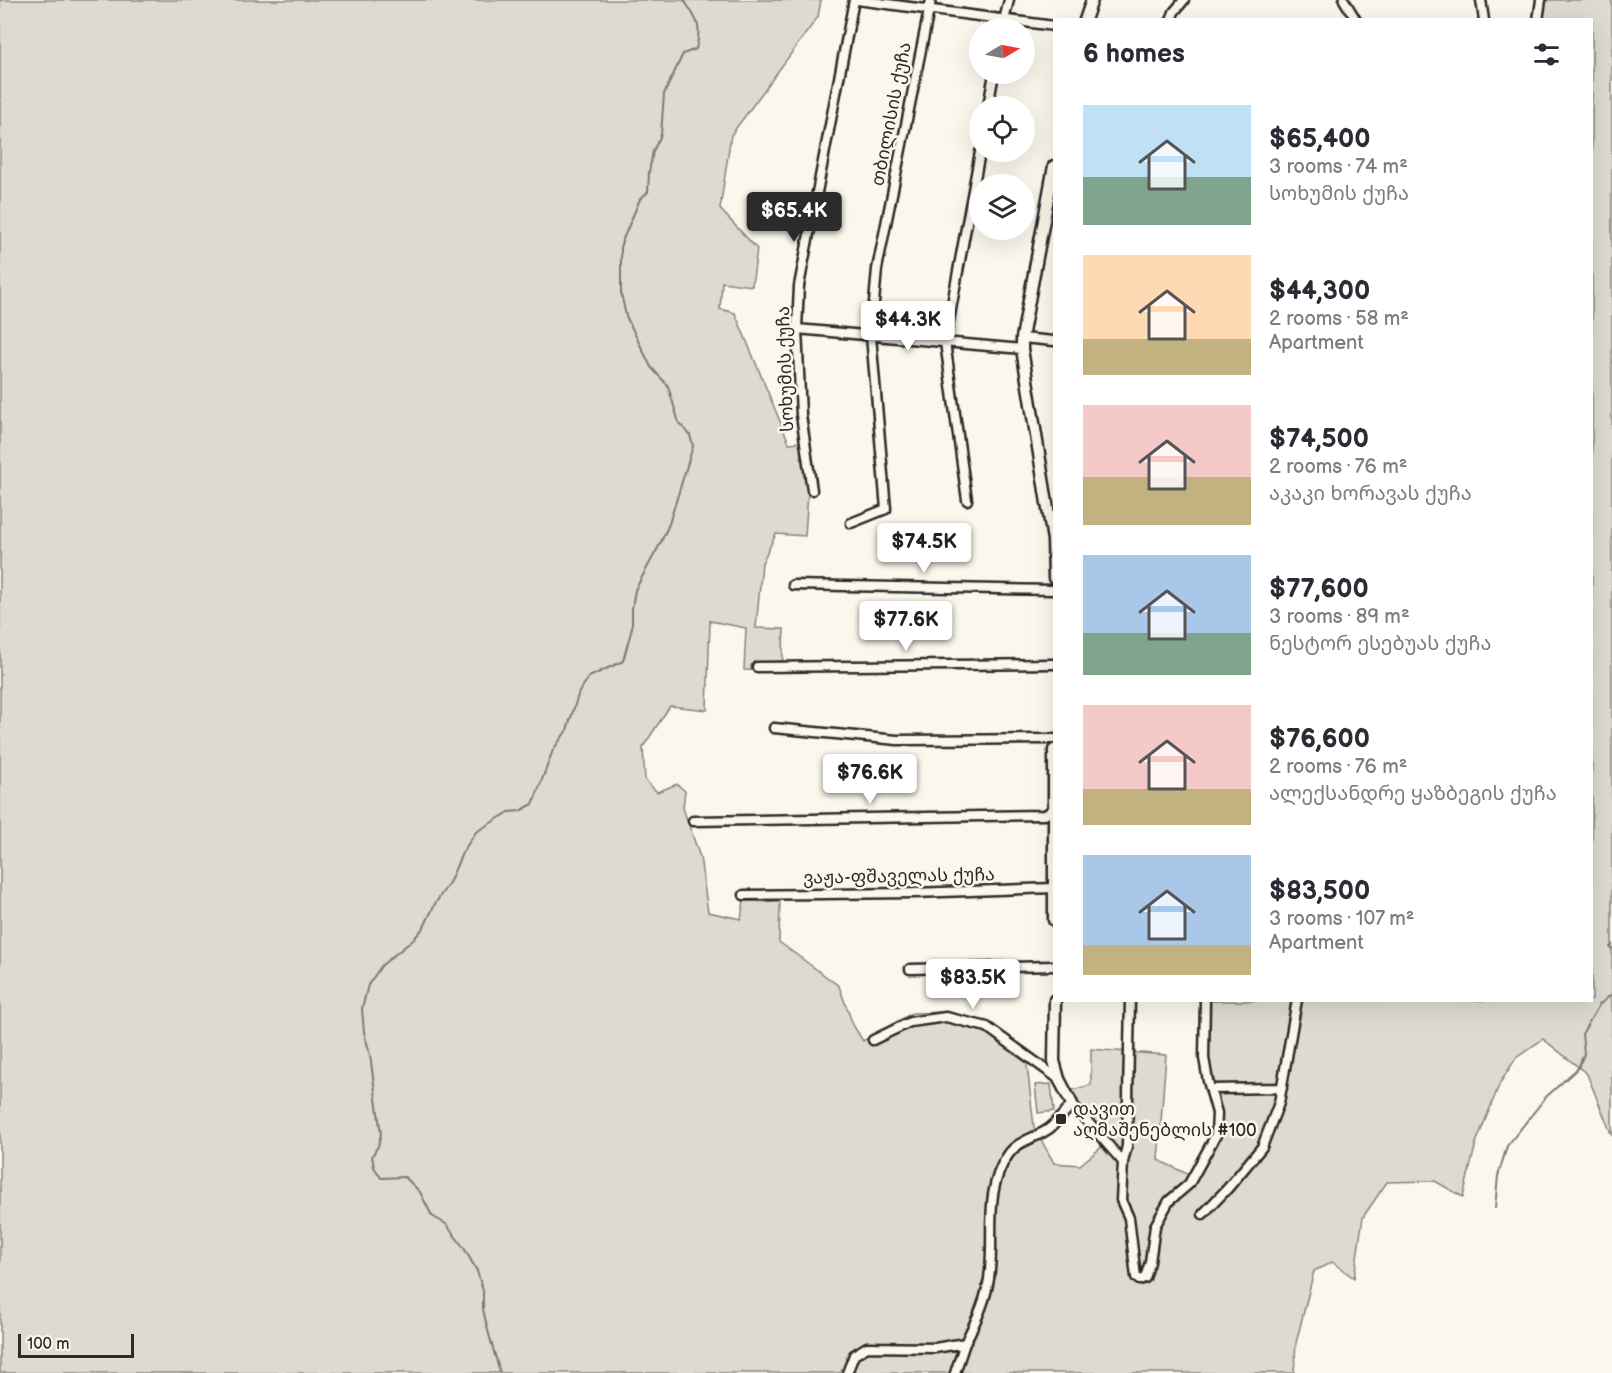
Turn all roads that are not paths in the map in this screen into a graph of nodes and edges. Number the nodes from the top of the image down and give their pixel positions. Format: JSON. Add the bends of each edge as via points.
{"nodes":[{"id":1,"x":855,"y":0,"type":"edge"},
{"id":2,"x":1009,"y":0,"type":"edge"},
{"id":3,"x":1092,"y":0,"type":"edge"},
{"id":4,"x":1184,"y":0,"type":"edge"},
{"id":5,"x":1344,"y":0,"type":"edge"},
{"id":6,"x":1481,"y":0,"type":"edge"},
{"id":7,"x":1541,"y":0,"type":"edge"},
{"id":8,"x":929,"y":4,"type":"edge"},
{"id":9,"x":981,"y":18,"type":"edge"},
{"id":10,"x":1004,"y":18,"type":"edge"},
{"id":11,"x":1086,"y":18,"type":"edge"},
{"id":12,"x":1172,"y":18,"type":"edge"},
{"id":13,"x":1355,"y":18,"type":"edge"},
{"id":14,"x":1484,"y":18,"type":"edge"},
{"id":15,"x":1538,"y":18,"type":"edge"},
{"id":16,"x":1035,"y":25,"type":"edge"},
{"id":17,"x":1053,"y":26,"type":"edge"},
{"id":18,"x":978,"y":162,"type":"edge"},
{"id":19,"x":1053,"y":172,"type":"edge"},
{"id":20,"x":797,"y":329,"type":"junction"},
{"id":21,"x":871,"y":336,"type":"junction"},
{"id":22,"x":1053,"y":341,"type":"edge"},
{"id":23,"x":945,"y":342,"type":"junction"},
{"id":24,"x":1022,"y":344,"type":"junction"},
{"id":25,"x":812,"y":490,"type":"dead end"},
{"id":26,"x":966,"y":500,"type":"dead end"},
{"id":27,"x":851,"y":523,"type":"dead end"},
{"id":28,"x":1053,"y":540,"type":"edge"},
{"id":29,"x":793,"y":585,"type":"dead end"},
{"id":30,"x":1053,"y":590,"type":"edge"},
{"id":31,"x":1053,"y":664,"type":"edge"},
{"id":32,"x":757,"y":667,"type":"dead end"},
{"id":33,"x":774,"y":728,"type":"dead end"},
{"id":34,"x":1053,"y":738,"type":"edge"},
{"id":35,"x":1053,"y":809,"type":"edge"},
{"id":36,"x":693,"y":821,"type":"dead end"},
{"id":37,"x":1053,"y":888,"type":"edge"},
{"id":38,"x":744,"y":895,"type":"dead end"},
{"id":39,"x":1053,"y":966,"type":"edge"},
{"id":40,"x":910,"y":969,"type":"dead end"},
{"id":41,"x":1054,"y":1002,"type":"edge"},
{"id":42,"x":1130,"y":1002,"type":"edge"},
{"id":43,"x":1205,"y":1002,"type":"edge"},
{"id":44,"x":1297,"y":1002,"type":"edge"},
{"id":45,"x":873,"y":1040,"type":"dead end"},
{"id":46,"x":1059,"y":1079,"type":"junction"},
{"id":47,"x":1282,"y":1088,"type":"junction"},
{"id":48,"x":1212,"y":1089,"type":"junction"},
{"id":49,"x":1072,"y":1104,"type":"junction"},
{"id":50,"x":1123,"y":1162,"type":"junction"},
{"id":51,"x":1203,"y":1214,"type":"dead end"},
{"id":52,"x":965,"y":1342,"type":"junction"},
{"id":53,"x":847,"y":1373,"type":"edge"},
{"id":54,"x":955,"y":1373,"type":"edge"}],
"edges":[{"from":1,"to":8,"type":"street","name":"სოხუმის ქუჩა"},
{"from":1,"to":20,"type":"street","name":"სოხუმის ქუჩა","via":[[799,286]]},
{"from":2,"to":10,"type":"street"},
{"from":3,"to":11,"type":"street"},
{"from":4,"to":12,"type":"street"},
{"from":5,"to":13,"type":"street"},
{"from":6,"to":14,"type":"street"},
{"from":7,"to":15,"type":"street"},
{"from":8,"to":9,"type":"street","name":"სოხუმის ქუჩა"},
{"from":8,"to":21,"type":"street","name":"თბილისის ქუჩა","via":[[877,269]]},
{"from":16,"to":17,"type":"street","name":"სოხუმის ქუჩა"},
{"from":18,"to":23,"type":"street"},
{"from":19,"to":24,"type":"street"},
{"from":20,"to":21,"type":"street"},
{"from":20,"to":25,"type":"street","name":"სოხუმის ქუჩა","via":[[801,415]]},
{"from":21,"to":23,"type":"street"},
{"from":21,"to":27,"type":"street","name":"თბილისის ქუჩა","via":[[886,509]]},
{"from":22,"to":24,"type":"street"},
{"from":23,"to":24,"type":"street"},
{"from":23,"to":26,"type":"street"},
{"from":24,"to":28,"type":"street"},
{"from":29,"to":30,"type":"street"},
{"from":31,"to":32,"type":"street"},
{"from":33,"to":34,"type":"street","via":[[897,740]]},
{"from":35,"to":36,"type":"street","via":[[1045,815]]},
{"from":37,"to":38,"type":"street","name":"ვაჟა-ფშაველას ქუჩა"},
{"from":39,"to":40,"type":"street"},
{"from":41,"to":46,"type":"street","via":[[1054,1061]]},
{"from":42,"to":50,"type":"street","via":[[1127,1146]]},
{"from":43,"to":48,"type":"street","via":[[1204,1058]]},
{"from":44,"to":47,"type":"street"},
{"from":45,"to":46,"type":"street","via":[[910,1022],[946,1017],[987,1027]]},
{"from":46,"to":49,"type":"street"},
{"from":47,"to":48,"type":"street"},
{"from":47,"to":51,"type":"street","via":[[1262,1147]]},
{"from":48,"to":50,"type":"street","via":[[1216,1135],[1189,1184],[1169,1201],[1155,1226],[1150,1262],[1145,1278],[1139,1280],[1129,1218],[1121,1200]]},
{"from":49,"to":50,"type":"street"},
{"from":49,"to":52,"type":"street","via":[[1049,1129],[1010,1152],[996,1175],[990,1216],[990,1270],[982,1311]]},
{"from":52,"to":53,"type":"street","via":[[935,1348],[867,1347],[854,1355]]},
{"from":52,"to":54,"type":"street"}]}
